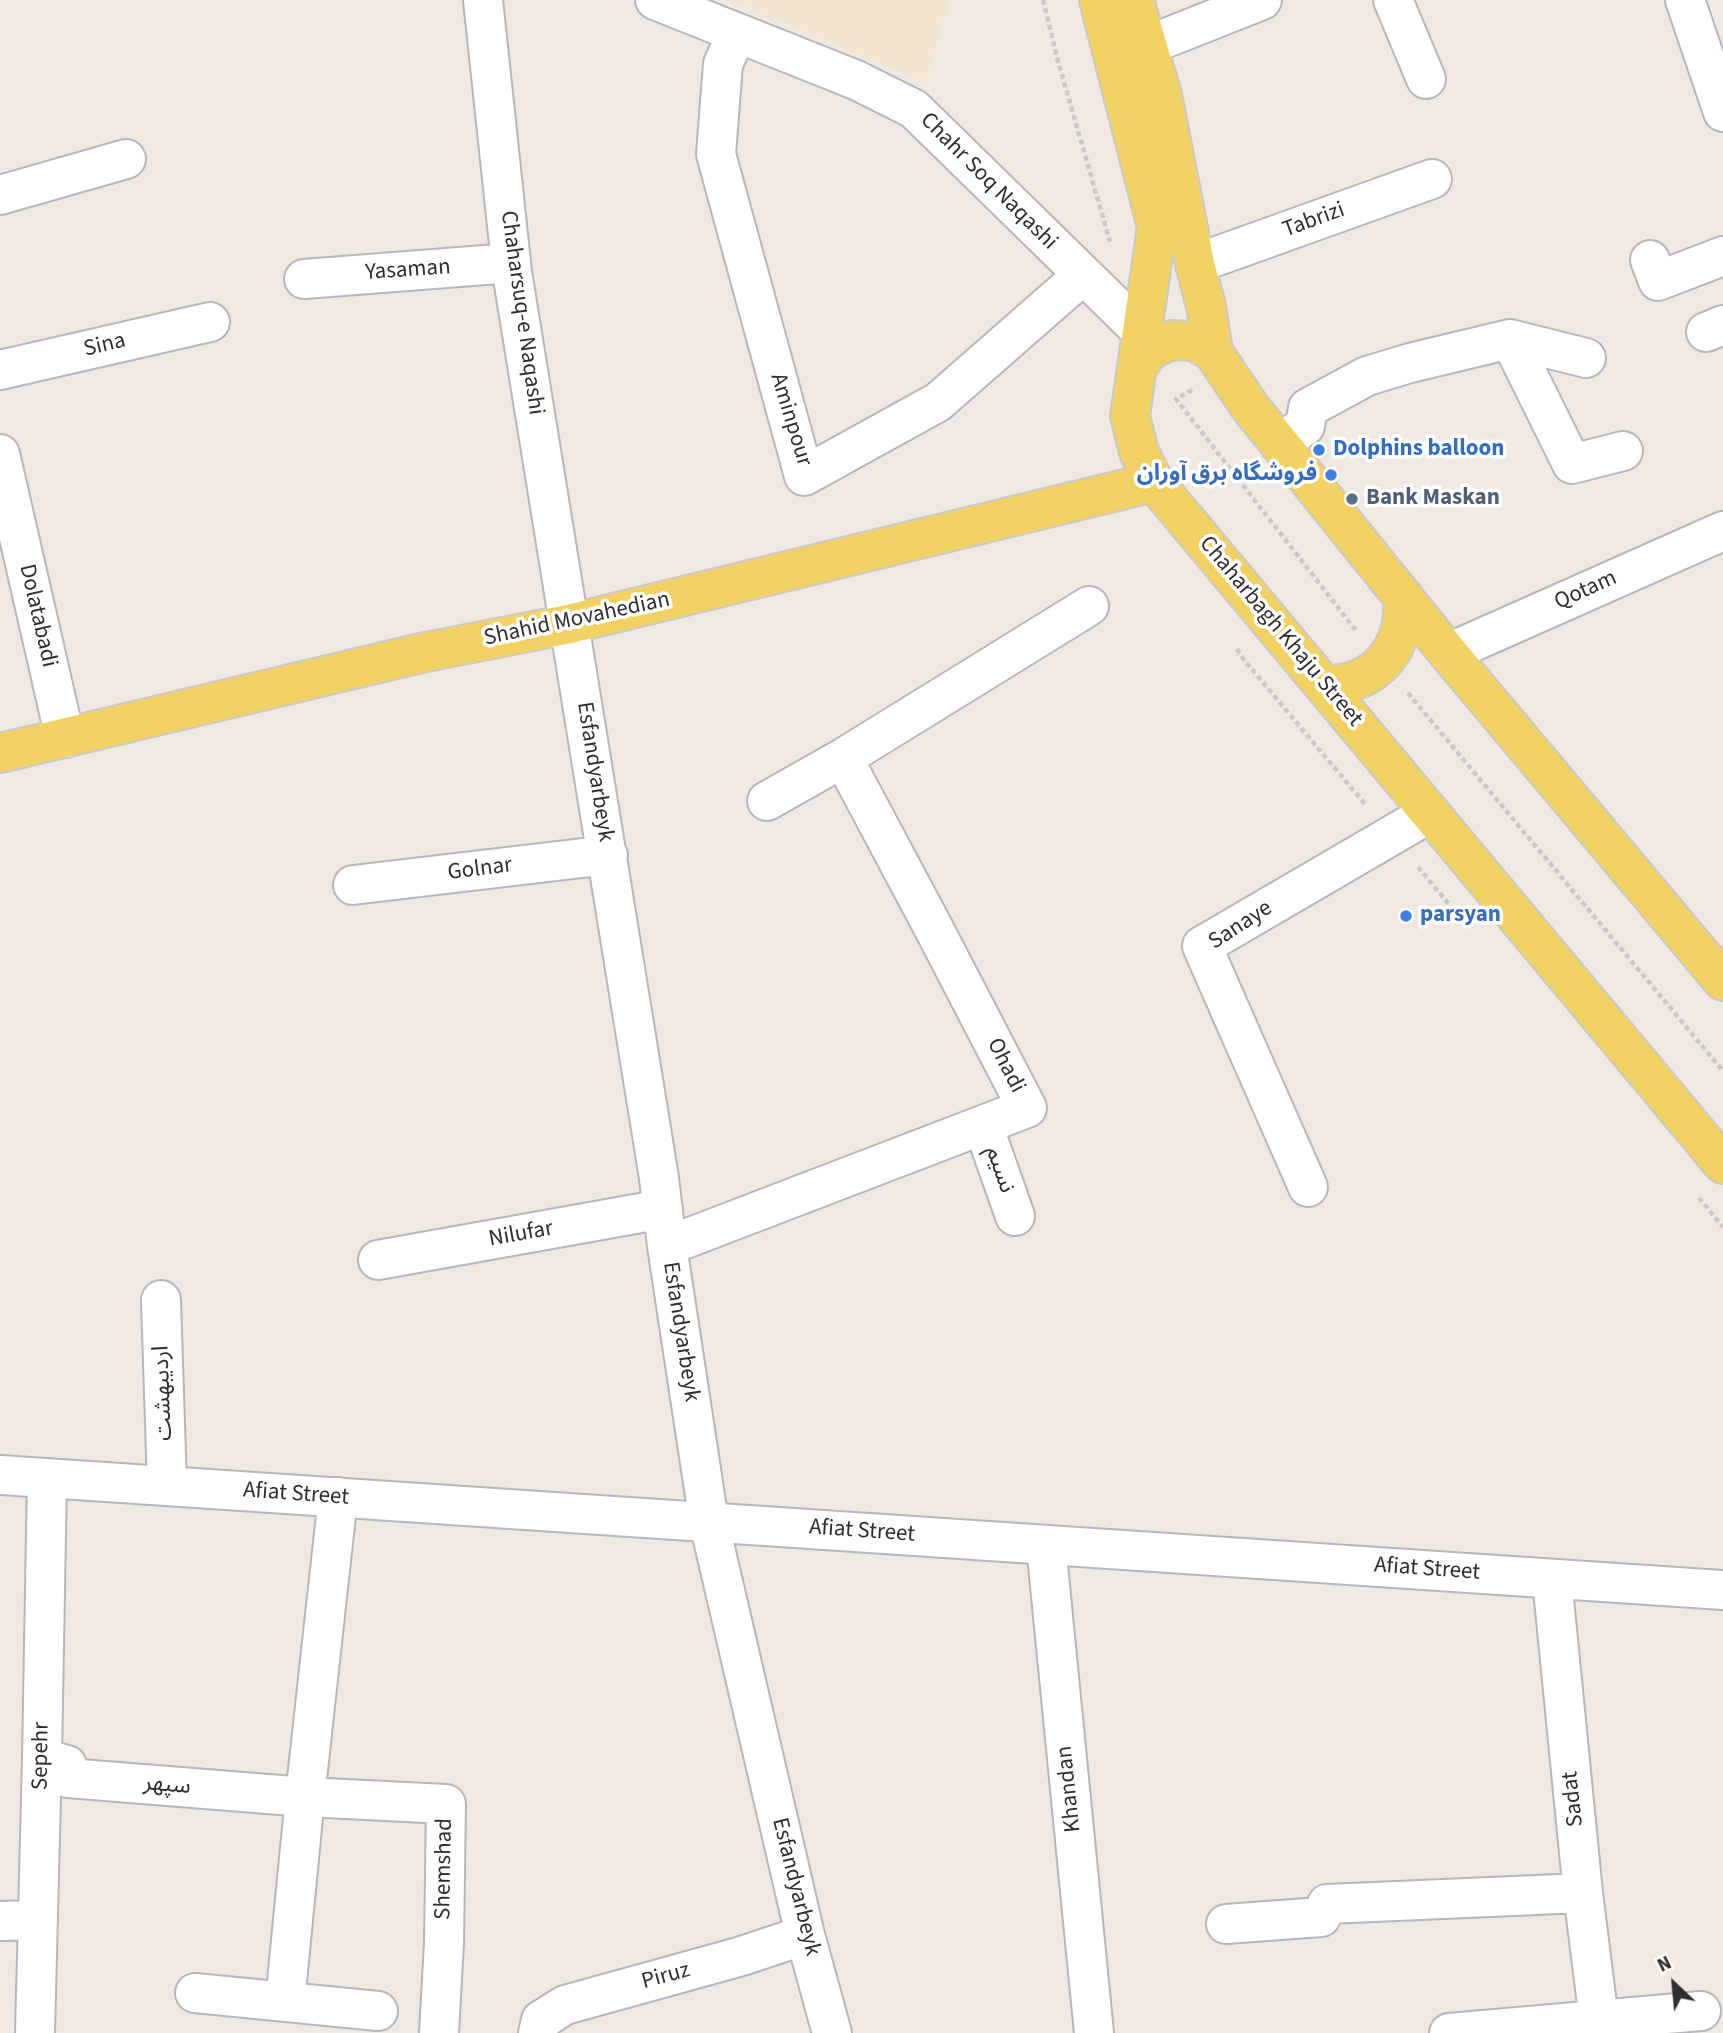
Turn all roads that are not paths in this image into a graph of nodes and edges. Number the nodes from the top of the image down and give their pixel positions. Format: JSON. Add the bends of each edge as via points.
{"nodes":[{"id":1,"x":483,"y":0,"type":"edge"},
{"id":2,"x":655,"y":0,"type":"edge"},
{"id":3,"x":1099,"y":0,"type":"edge"},
{"id":4,"x":1134,"y":0,"type":"edge"},
{"id":5,"x":1262,"y":0,"type":"edge"},
{"id":6,"x":1393,"y":0,"type":"edge"},
{"id":7,"x":1685,"y":0,"type":"edge"},
{"id":8,"x":737,"y":33,"type":"junction"},
{"id":9,"x":1146,"y":46,"type":"junction"},
{"id":10,"x":1715,"y":65,"type":"edge"},
{"id":11,"x":1426,"y":79,"type":"dead end"},
{"id":12,"x":1723,"y":112,"type":"edge"},
{"id":13,"x":126,"y":159,"type":"dead end"},
{"id":14,"x":1432,"y":179,"type":"dead end"},
{"id":15,"x":0,"y":195,"type":"edge"},
{"id":16,"x":1723,"y":256,"type":"edge"},
{"id":17,"x":1650,"y":260,"type":"dead end"},
{"id":18,"x":511,"y":263,"type":"junction"},
{"id":19,"x":1195,"y":264,"type":"junction"},
{"id":20,"x":1083,"y":275,"type":"junction"},
{"id":21,"x":304,"y":279,"type":"dead end"},
{"id":22,"x":210,"y":321,"type":"dead end"},
{"id":23,"x":1510,"y":339,"type":"junction"},
{"id":24,"x":1140,"y":350,"type":"junction"},
{"id":25,"x":1586,"y":358,"type":"dead end"},
{"id":26,"x":1219,"y":361,"type":"junction"},
{"id":27,"x":0,"y":370,"type":"edge"},
{"id":28,"x":1279,"y":443,"type":"junction"},
{"id":29,"x":1623,"y":451,"type":"dead end"},
{"id":30,"x":0,"y":454,"type":"edge"},
{"id":31,"x":1154,"y":482,"type":"junction"},
{"id":32,"x":1723,"y":531,"type":"edge"},
{"id":33,"x":1404,"y":596,"type":"junction"},
{"id":34,"x":1089,"y":606,"type":"dead end"},
{"id":35,"x":569,"y":624,"type":"junction"},
{"id":36,"x":1448,"y":653,"type":"junction"},
{"id":37,"x":1324,"y":685,"type":"junction"},
{"id":38,"x":65,"y":737,"type":"junction"},
{"id":39,"x":0,"y":753,"type":"edge"},
{"id":40,"x":843,"y":758,"type":"junction"},
{"id":41,"x":767,"y":802,"type":"dead end"},
{"id":42,"x":1430,"y":813,"type":"junction"},
{"id":43,"x":608,"y":855,"type":"junction"},
{"id":44,"x":353,"y":885,"type":"dead end"},
{"id":45,"x":1723,"y":981,"type":"edge"},
{"id":46,"x":983,"y":1125,"type":"junction"},
{"id":47,"x":1723,"y":1164,"type":"edge"},
{"id":48,"x":1308,"y":1187,"type":"dead end"},
{"id":49,"x":1015,"y":1216,"type":"dead end"},
{"id":50,"x":665,"y":1227,"type":"junction"},
{"id":51,"x":378,"y":1261,"type":"dead end"},
{"id":52,"x":161,"y":1300,"type":"dead end"},
{"id":53,"x":0,"y":1475,"type":"edge"},
{"id":54,"x":47,"y":1478,"type":"junction"},
{"id":55,"x":167,"y":1486,"type":"junction"},
{"id":56,"x":338,"y":1497,"type":"junction"},
{"id":57,"x":709,"y":1522,"type":"junction"},
{"id":58,"x":1046,"y":1545,"type":"junction"},
{"id":59,"x":1552,"y":1579,"type":"junction"},
{"id":60,"x":1723,"y":1590,"type":"edge"},
{"id":61,"x":42,"y":1758,"type":"junction"},
{"id":62,"x":305,"y":1797,"type":"junction"},
{"id":63,"x":1583,"y":1894,"type":"junction"},
{"id":64,"x":38,"y":1920,"type":"junction"},
{"id":65,"x":0,"y":1921,"type":"edge"},
{"id":66,"x":1226,"y":1924,"type":"dead end"},
{"id":67,"x":806,"y":1935,"type":"junction"},
{"id":68,"x":195,"y":1993,"type":"dead end"},
{"id":69,"x":285,"y":2002,"type":"junction"},
{"id":70,"x":378,"y":2011,"type":"dead end"},
{"id":71,"x":1701,"y":2011,"type":"dead end"},
{"id":72,"x":1599,"y":2020,"type":"junction"},
{"id":73,"x":35,"y":2033,"type":"edge"},
{"id":74,"x":439,"y":2033,"type":"edge"},
{"id":75,"x":538,"y":2033,"type":"edge"},
{"id":76,"x":832,"y":2033,"type":"edge"},
{"id":77,"x":1094,"y":2033,"type":"edge"},
{"id":78,"x":1449,"y":2033,"type":"edge"}],
"edges":[{"from":1,"to":18,"type":"street","name":"Chaharsuq-e Naqashi"},
{"from":2,"to":8,"type":"street","name":"Chahr Soq Naqashi"},
{"from":3,"to":24,"type":"main road","name":"Chaharbagh Khaju Street","via":[[1157,227]]},
{"from":4,"to":9,"type":"main road"},
{"from":5,"to":9,"type":"street"},
{"from":6,"to":11,"type":"street"},
{"from":7,"to":10,"type":"street"},
{"from":8,"to":20,"type":"street","name":"Chahr Soq Naqashi","via":[[856,80],[914,109]]},
{"from":8,"to":20,"type":"street","name":"Aminpour","via":[[723,64],[716,153],[804,476],[938,402]]},
{"from":9,"to":19,"type":"main road","via":[[1162,95]]},
{"from":10,"to":12,"type":"street"},
{"from":13,"to":15,"type":"street"},
{"from":14,"to":19,"type":"street","name":"Tabrizi"},
{"from":16,"to":17,"type":"street","via":[[1657,281]]},
{"from":18,"to":21,"type":"street","name":"Yasaman"},
{"from":18,"to":35,"type":"street","name":"Chaharsuq-e Naqashi"},
{"from":19,"to":26,"type":"main road"},
{"from":20,"to":24,"type":"street","name":"Chahr Soq Naqashi"},
{"from":22,"to":27,"type":"street","name":"Sina"},
{"from":23,"to":25,"type":"street"},
{"from":23,"to":28,"type":"street","via":[[1401,381],[1367,376],[1308,408],[1305,426]]},
{"from":23,"to":29,"type":"street","via":[[1572,464]]},
{"from":24,"to":26,"type":"main road","via":[[1172,340],[1194,341]]},
{"from":24,"to":31,"type":"main road","name":"Chaharbagh Khaju Street","via":[[1129,416]]},
{"from":26,"to":28,"type":"main road"},
{"from":28,"to":33,"type":"main road"},
{"from":30,"to":38,"type":"street","name":"Dolatabadi"},
{"from":31,"to":35,"type":"main road","name":"Shahid Movahedian"},
{"from":31,"to":37,"type":"main road","name":"Chaharbagh Khaju Street"},
{"from":32,"to":36,"type":"street","name":"Qotam"},
{"from":33,"to":36,"type":"main road"},
{"from":33,"to":37,"type":"main road","via":[[1402,630],[1383,663],[1357,681]]},
{"from":34,"to":40,"type":"street"},
{"from":35,"to":38,"type":"main road","name":"Shahid Movahedian","via":[[421,653]]},
{"from":35,"to":43,"type":"street","name":"Esfandyarbeyk"},
{"from":36,"to":45,"type":"main road"},
{"from":37,"to":42,"type":"main road","name":"Chaharbagh Khaju Street"},
{"from":38,"to":39,"type":"main road","name":"Shahid Movahedian"},
{"from":40,"to":41,"type":"street"},
{"from":40,"to":46,"type":"street","name":"Ohadi","via":[[1027,1108]]},
{"from":42,"to":47,"type":"main road","name":"Chaharbagh Khaju Street"},
{"from":42,"to":48,"type":"street","name":"Sanaye","via":[[1202,946]]},
{"from":43,"to":44,"type":"street","name":"Golnar"},
{"from":43,"to":50,"type":"street","name":"Esfandyarbeyk"},
{"from":46,"to":49,"type":"street","name":"نسیم"},
{"from":46,"to":50,"type":"street","name":"Ohadi"},
{"from":50,"to":51,"type":"street","name":"Nilufar"},
{"from":50,"to":57,"type":"street","name":"Esfandyarbeyk"},
{"from":52,"to":55,"type":"street","name":"اردیبهشت"},
{"from":53,"to":54,"type":"street","name":"Afiat Street"},
{"from":54,"to":55,"type":"street","name":"Afiat Street"},
{"from":54,"to":61,"type":"street","name":"Sepehr"},
{"from":55,"to":56,"type":"street","name":"Afiat Street"},
{"from":56,"to":57,"type":"street","name":"Afiat Street"},
{"from":56,"to":62,"type":"street"},
{"from":57,"to":58,"type":"street","name":"Afiat Street"},
{"from":57,"to":67,"type":"street","name":"Esfandyarbeyk"},
{"from":58,"to":59,"type":"street","name":"Afiat Street"},
{"from":58,"to":77,"type":"street","name":"Khandan"},
{"from":59,"to":60,"type":"street","name":"Afiat Street"},
{"from":59,"to":63,"type":"street","name":"Sadat"},
{"from":61,"to":62,"type":"street","name":"سپهر","via":[[67,1765],[68,1778]]},
{"from":61,"to":64,"type":"street","name":"Sepehr"},
{"from":62,"to":69,"type":"street"},
{"from":62,"to":74,"type":"street","name":"Shemshad","via":[[446,1804]]},
{"from":63,"to":66,"type":"street","via":[[1327,1904],[1321,1917]]},
{"from":63,"to":72,"type":"street","name":"Sadat"},
{"from":64,"to":65,"type":"street"},
{"from":64,"to":73,"type":"street","name":"Sepehr"},
{"from":67,"to":75,"type":"street","name":"Piruz","via":[[565,2005],[541,2020]]},
{"from":67,"to":76,"type":"street","name":"Esfandyarbeyk"},
{"from":68,"to":69,"type":"street"},
{"from":69,"to":70,"type":"street"},
{"from":71,"to":72,"type":"street"},
{"from":72,"to":78,"type":"street"}]}
